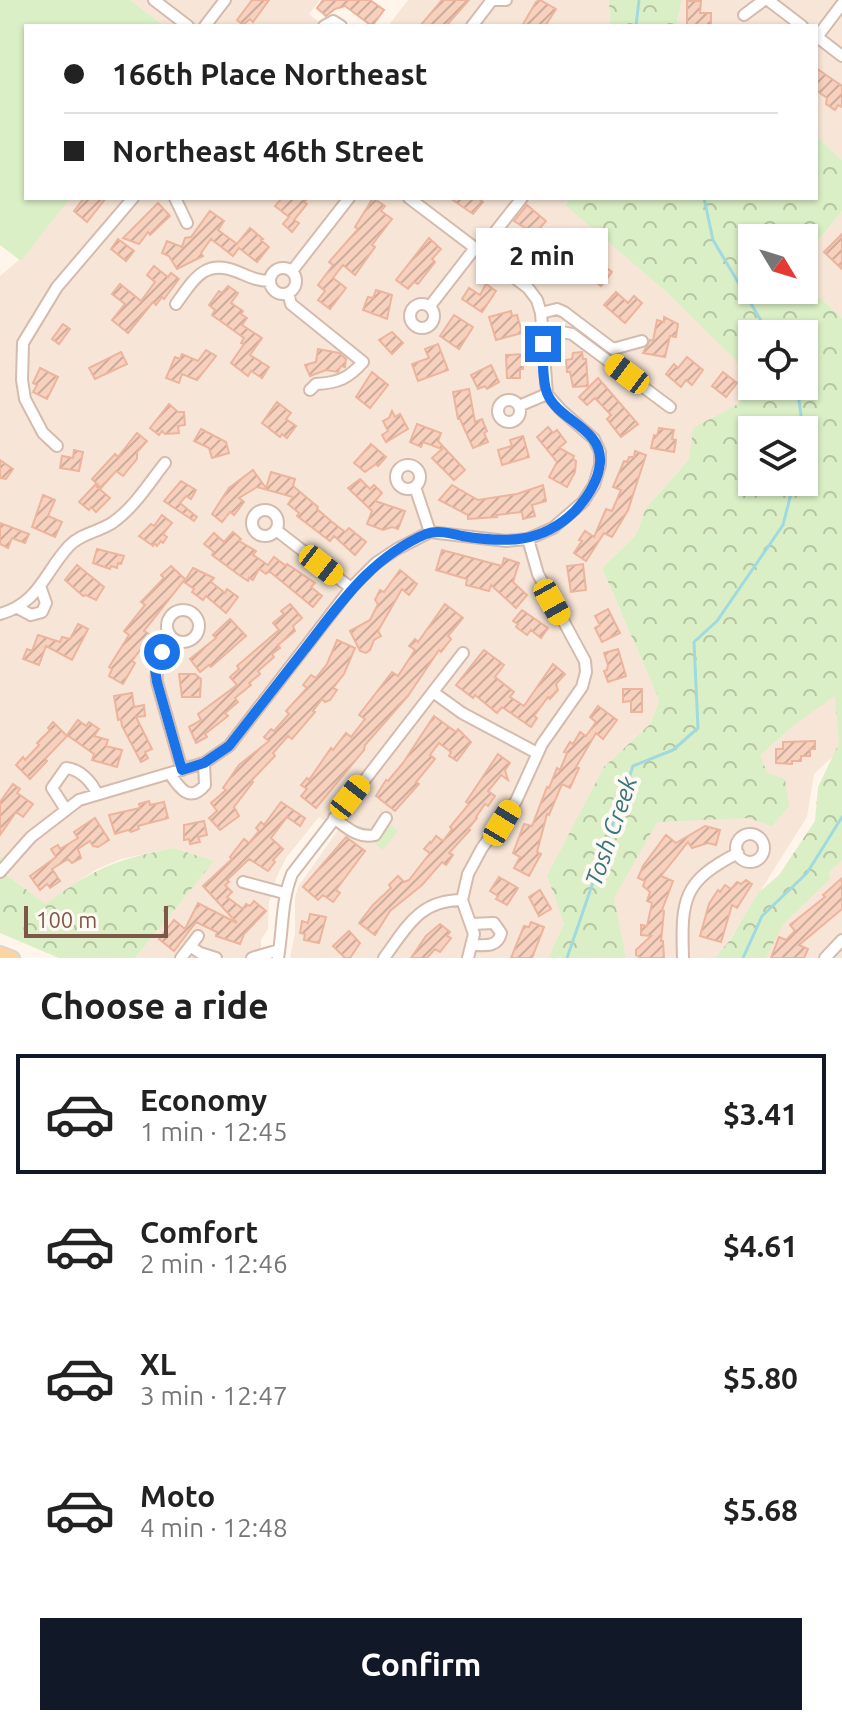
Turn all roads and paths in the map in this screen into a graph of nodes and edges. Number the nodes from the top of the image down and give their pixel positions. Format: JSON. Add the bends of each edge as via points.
{"nodes":[{"id":1,"x":154,"y":0,"type":"edge"},
{"id":2,"x":225,"y":0,"type":"edge"},
{"id":3,"x":494,"y":0,"type":"edge"},
{"id":4,"x":506,"y":0,"type":"edge"},
{"id":5,"x":766,"y":0,"type":"edge"},
{"id":6,"x":842,"y":4,"type":"edge"},
{"id":7,"x":744,"y":15,"type":"dead end"},
{"id":8,"x":185,"y":24,"type":"edge"},
{"id":9,"x":207,"y":24,"type":"edge"},
{"id":10,"x":474,"y":24,"type":"edge"},
{"id":11,"x":799,"y":24,"type":"edge"},
{"id":12,"x":818,"y":34,"type":"edge"},
{"id":13,"x":818,"y":38,"type":"edge"},
{"id":14,"x":842,"y":56,"type":"edge"},
{"id":15,"x":131,"y":200,"type":"edge"},
{"id":16,"x":176,"y":200,"type":"edge"},
{"id":17,"x":347,"y":200,"type":"edge"},
{"id":18,"x":412,"y":200,"type":"edge"},
{"id":19,"x":520,"y":200,"type":"edge"},
{"id":20,"x":187,"y":223,"type":"dead end"},
{"id":21,"x":477,"y":250,"type":"junction"},
{"id":22,"x":292,"y":271,"type":"junction"},
{"id":23,"x":270,"y":281,"type":"junction"},
{"id":24,"x":288,"y":293,"type":"junction"},
{"id":25,"x":176,"y":304,"type":"dead end"},
{"id":26,"x":430,"y":306,"type":"dead end"},
{"id":27,"x":541,"y":313,"type":"junction"},
{"id":28,"x":542,"y":328,"type":"junction"},
{"id":29,"x":642,"y":341,"type":"dead end"},
{"id":30,"x":310,"y":390,"type":"dead end"},
{"id":31,"x":547,"y":394,"type":"junction"},
{"id":32,"x":519,"y":406,"type":"dead end"},
{"id":33,"x":670,"y":407,"type":"dead end"},
{"id":34,"x":57,"y":446,"type":"dead end"},
{"id":35,"x":165,"y":463,"type":"dead end"},
{"id":36,"x":415,"y":487,"type":"dead end"},
{"id":37,"x":276,"y":530,"type":"dead end"},
{"id":38,"x":430,"y":532,"type":"junction"},
{"id":39,"x":528,"y":539,"type":"junction"},
{"id":40,"x":40,"y":586,"type":"junction"},
{"id":41,"x":351,"y":588,"type":"junction"},
{"id":42,"x":18,"y":608,"type":"junction"},
{"id":43,"x":0,"y":614,"type":"edge"},
{"id":44,"x":173,"y":639,"type":"dead end"},
{"id":45,"x":463,"y":653,"type":"dead end"},
{"id":46,"x":433,"y":692,"type":"junction"},
{"id":47,"x":537,"y":753,"type":"junction"},
{"id":48,"x":204,"y":763,"type":"junction"},
{"id":49,"x":182,"y":770,"type":"junction"},
{"id":50,"x":170,"y":774,"type":"junction"},
{"id":51,"x":97,"y":794,"type":"junction"},
{"id":52,"x":66,"y":810,"type":"junction"},
{"id":53,"x":334,"y":818,"type":"junction"},
{"id":54,"x":386,"y":818,"type":"dead end"},
{"id":55,"x":738,"y":853,"type":"dead end"},
{"id":56,"x":0,"y":872,"type":"edge"},
{"id":57,"x":243,"y":882,"type":"dead end"},
{"id":58,"x":284,"y":893,"type":"junction"},
{"id":59,"x":462,"y":900,"type":"junction"},
{"id":60,"x":471,"y":924,"type":"junction"},
{"id":61,"x":198,"y":936,"type":"dead end"},
{"id":62,"x":842,"y":940,"type":"edge"},
{"id":63,"x":471,"y":945,"type":"junction"},
{"id":64,"x":190,"y":946,"type":"junction"},
{"id":65,"x":0,"y":953,"type":"edge"},
{"id":66,"x":278,"y":954,"type":"edge"},
{"id":67,"x":13,"y":958,"type":"edge"},
{"id":68,"x":181,"y":958,"type":"edge"},
{"id":69,"x":216,"y":958,"type":"edge"},
{"id":70,"x":252,"y":958,"type":"edge"},
{"id":71,"x":384,"y":958,"type":"edge"},
{"id":72,"x":468,"y":958,"type":"edge"},
{"id":73,"x":683,"y":958,"type":"edge"},
{"id":74,"x":825,"y":958,"type":"edge"}],
"edges":[{"from":1,"to":8,"type":"street"},
{"from":2,"to":9,"type":"street"},
{"from":3,"to":4,"type":"street"},
{"from":3,"to":10,"type":"street"},
{"from":5,"to":7,"type":"street"},
{"from":5,"to":11,"type":"street"},
{"from":6,"to":12,"type":"street"},
{"from":13,"to":14,"type":"street"},
{"from":15,"to":34,"type":"street","via":[[57,287],[23,343],[25,399],[43,433]]},
{"from":16,"to":20,"type":"street"},
{"from":17,"to":22,"type":"street"},
{"from":18,"to":21,"type":"street"},
{"from":19,"to":21,"type":"street"},
{"from":21,"to":26,"type":"street"},
{"from":21,"to":27,"type":"street","via":[[528,288]]},
{"from":22,"to":23,"type":"street","via":[[279,268]]},
{"from":22,"to":24,"type":"street","via":[[297,283]]},
{"from":23,"to":24,"type":"street","via":[[276,292]]},
{"from":23,"to":25,"type":"street","via":[[218,266],[206,269]]},
{"from":24,"to":30,"type":"street","via":[[291,304],[363,362],[350,376]]},
{"from":27,"to":28,"type":"street"},
{"from":27,"to":29,"type":"street","via":[[564,312],[613,349]]},
{"from":28,"to":31,"type":"street"},
{"from":28,"to":33,"type":"street","via":[[572,334]]},
{"from":31,"to":32,"type":"street"},
{"from":31,"to":39,"type":"street","via":[[594,439],[600,465],[583,502],[553,528]]},
{"from":35,"to":40,"type":"street","via":[[126,512],[69,546]]},
{"from":36,"to":38,"type":"street"},
{"from":37,"to":41,"type":"street"},
{"from":38,"to":39,"type":"street"},
{"from":38,"to":41,"type":"street","via":[[376,563]]},
{"from":39,"to":47,"type":"street","via":[[538,574],[586,672],[582,687]]},
{"from":40,"to":42,"type":"street"},
{"from":40,"to":42,"type":"street","via":[[46,603],[42,612],[31,615]]},
{"from":41,"to":48,"type":"street","via":[[229,746]]},
{"from":42,"to":43,"type":"street"},
{"from":44,"to":49,"type":"street","via":[[155,669]]},
{"from":45,"to":46,"type":"street"},
{"from":46,"to":47,"type":"street"},
{"from":46,"to":53,"type":"street"},
{"from":47,"to":59,"type":"street","via":[[516,801],[468,874]]},
{"from":48,"to":49,"type":"street"},
{"from":48,"to":50,"type":"street","via":[[205,785],[198,793],[182,792]]},
{"from":49,"to":50,"type":"street"},
{"from":50,"to":51,"type":"street"},
{"from":51,"to":52,"type":"street"},
{"from":51,"to":52,"type":"street","via":[[92,783],[66,768],[52,788]]},
{"from":52,"to":56,"type":"street","via":[[31,837]]},
{"from":53,"to":54,"type":"street","via":[[366,837],[375,835]]},
{"from":53,"to":58,"type":"street"},
{"from":55,"to":73,"type":"street","via":[[692,887],[683,906]]},
{"from":57,"to":58,"type":"street"},
{"from":58,"to":66,"type":"street"},
{"from":59,"to":60,"type":"street"},
{"from":59,"to":71,"type":"street","via":[[444,900],[418,914]]},
{"from":60,"to":63,"type":"street"},
{"from":60,"to":63,"type":"street","via":[[494,923],[501,933],[494,944]]},
{"from":61,"to":64,"type":"street"},
{"from":62,"to":74,"type":"street"},
{"from":63,"to":72,"type":"street"},
{"from":64,"to":68,"type":"street"},
{"from":64,"to":69,"type":"street"},
{"from":65,"to":67,"type":"main road"},
{"from":66,"to":70,"type":"street"}]}
